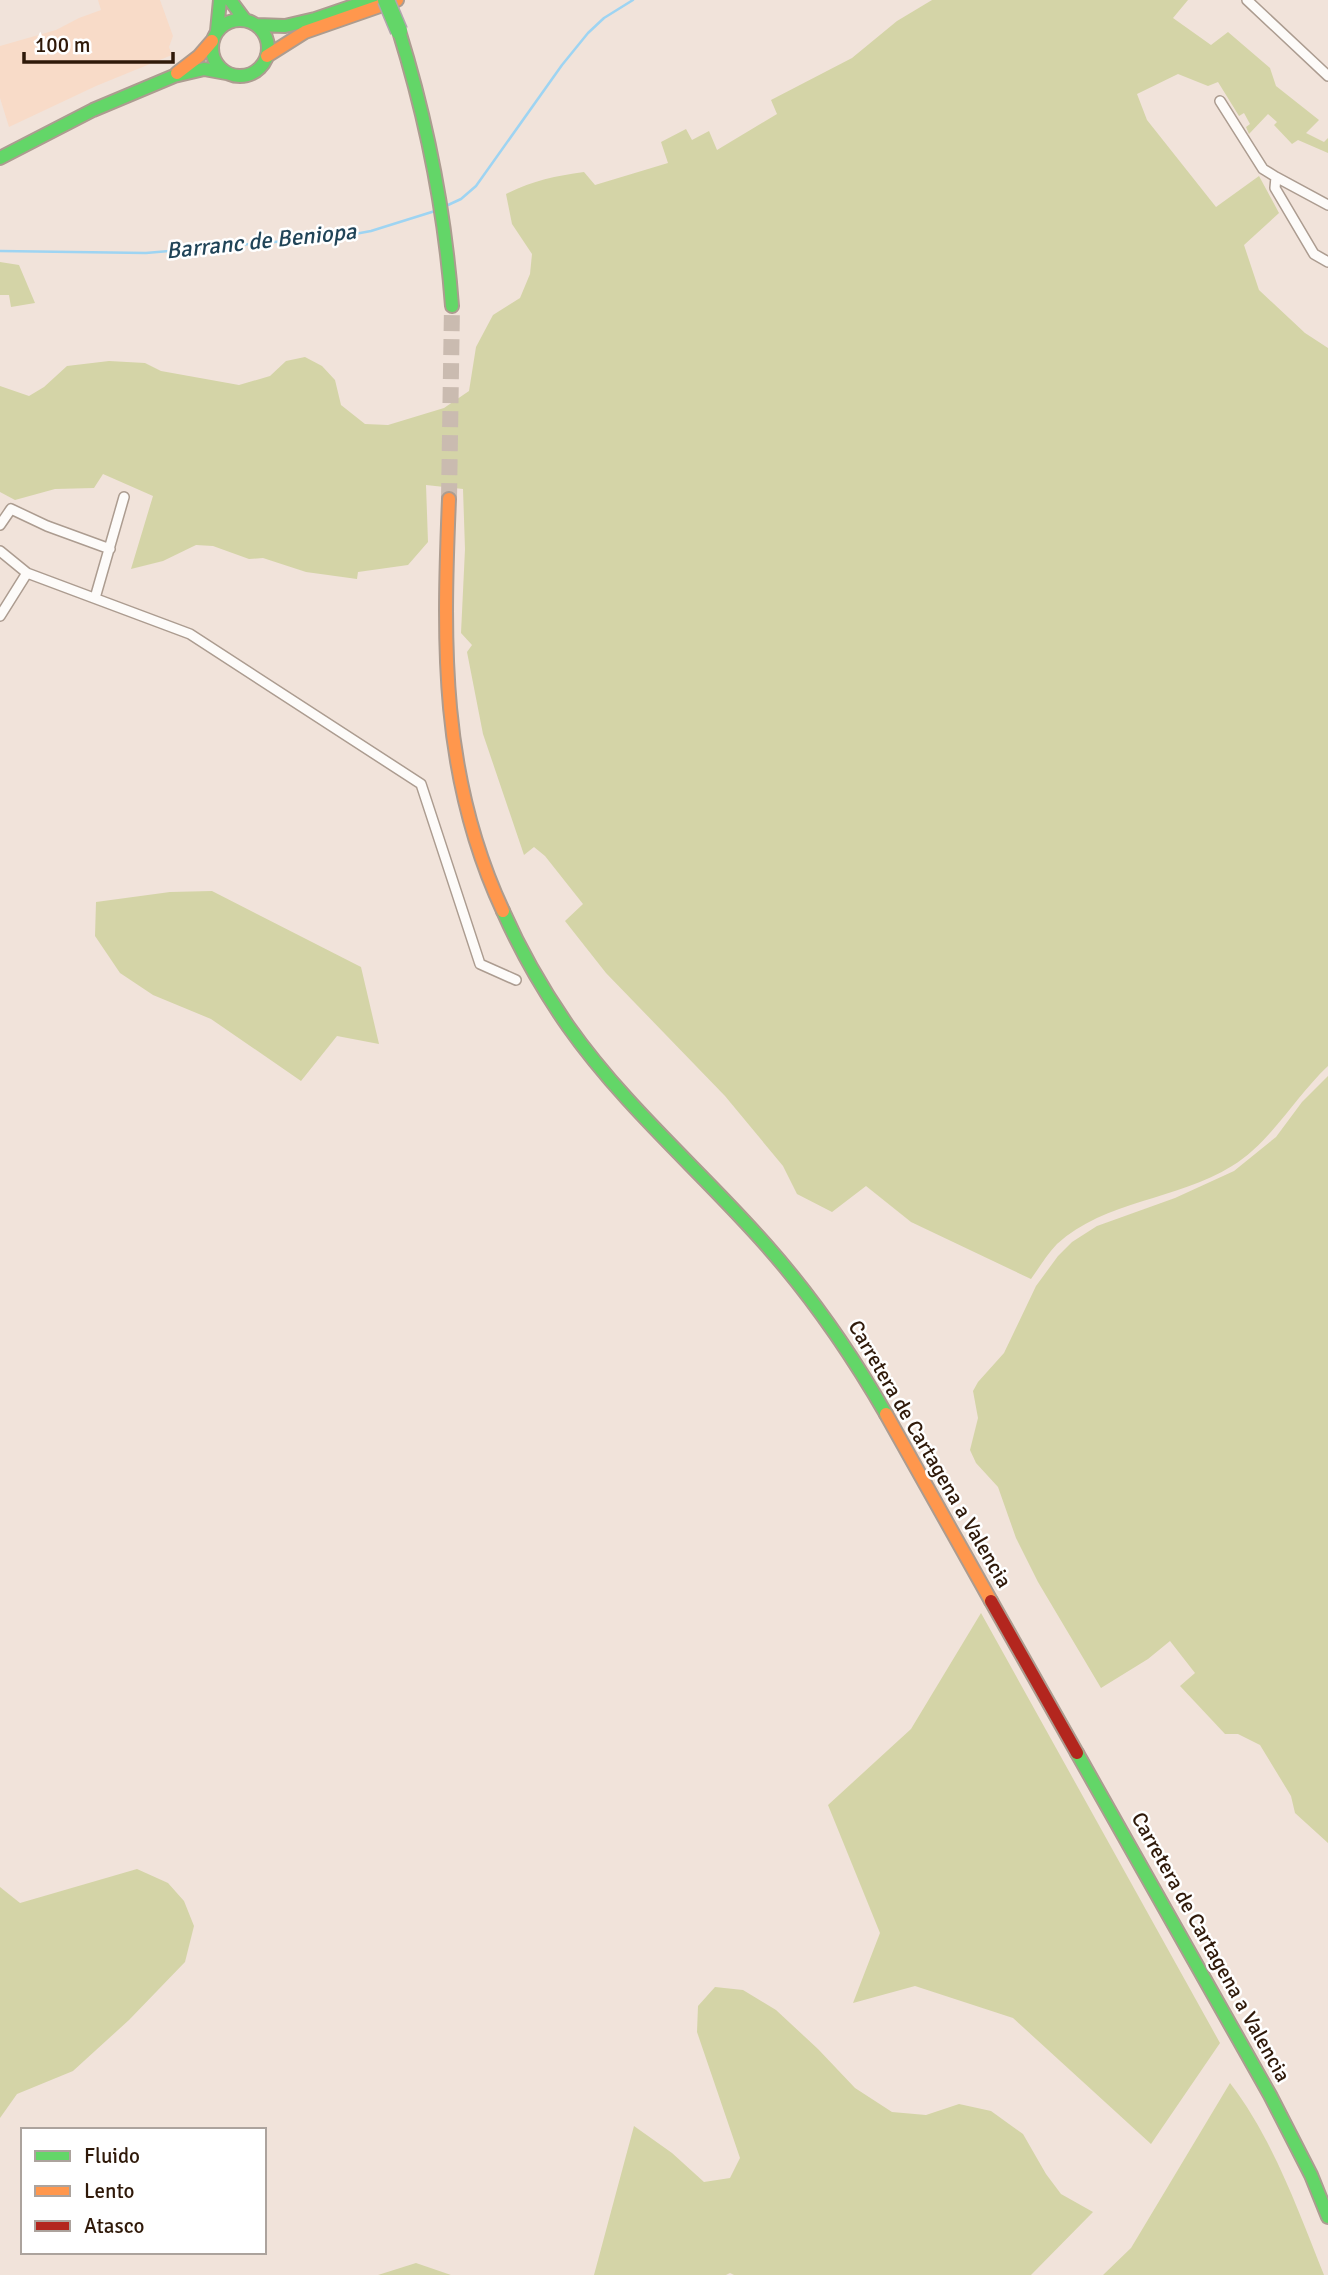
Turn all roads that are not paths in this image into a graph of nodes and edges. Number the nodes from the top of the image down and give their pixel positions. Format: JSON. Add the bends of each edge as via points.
{"nodes":[{"id":1,"x":220,"y":0,"type":"edge"},
{"id":2,"x":230,"y":0,"type":"edge"},
{"id":3,"x":371,"y":0,"type":"edge"},
{"id":4,"x":384,"y":0,"type":"edge"},
{"id":5,"x":396,"y":0,"type":"edge"},
{"id":6,"x":1248,"y":0,"type":"edge"},
{"id":7,"x":251,"y":23,"type":"junction"},
{"id":8,"x":317,"y":29,"type":"junction"},
{"id":9,"x":402,"y":29,"type":"junction"},
{"id":10,"x":215,"y":36,"type":"junction"},
{"id":11,"x":267,"y":56,"type":"junction"},
{"id":12,"x":226,"y":73,"type":"junction"},
{"id":13,"x":174,"y":76,"type":"junction"},
{"id":14,"x":1328,"y":76,"type":"edge"},
{"id":15,"x":1220,"y":102,"type":"dead end"},
{"id":16,"x":0,"y":158,"type":"edge"},
{"id":17,"x":1276,"y":177,"type":"junction"},
{"id":18,"x":1328,"y":205,"type":"edge"},
{"id":19,"x":1328,"y":262,"type":"edge"},
{"id":20,"x":452,"y":306,"type":"tunnel mouth"},
{"id":21,"x":124,"y":497,"type":"dead end"},
{"id":22,"x":449,"y":499,"type":"tunnel mouth"},
{"id":23,"x":0,"y":525,"type":"edge"},
{"id":24,"x":110,"y":549,"type":"junction"},
{"id":25,"x":0,"y":551,"type":"edge"},
{"id":26,"x":27,"y":573,"type":"junction"},
{"id":27,"x":95,"y":598,"type":"junction"},
{"id":28,"x":0,"y":616,"type":"edge"},
{"id":29,"x":516,"y":980,"type":"dead end"},
{"id":30,"x":1328,"y":2217,"type":"edge"}],
"edges":[{"from":1,"to":10,"type":"main road"},
{"from":2,"to":7,"type":"main road"},
{"from":3,"to":7,"type":"main road","via":[[285,26]]},
{"from":4,"to":8,"type":"main road"},
{"from":4,"to":9,"type":"main road","bridge":true},
{"from":5,"to":8,"type":"main road"},
{"from":5,"to":9,"type":"main road"},
{"from":6,"to":14,"type":"street"},
{"from":7,"to":10,"type":"main road","via":[[229,22]]},
{"from":7,"to":11,"type":"main road","via":[[267,39]]},
{"from":8,"to":11,"type":"main road"},
{"from":9,"to":20,"type":"main road","via":[[428,109],[451,215],[446,231]]},
{"from":10,"to":12,"type":"main road","via":[[214,60]]},
{"from":10,"to":13,"type":"main road"},
{"from":11,"to":12,"type":"main road","via":[[250,75]]},
{"from":12,"to":13,"type":"main road","via":[[204,69]]},
{"from":13,"to":16,"type":"main road","via":[[93,110]]},
{"from":15,"to":17,"type":"street","via":[[1263,169]]},
{"from":17,"to":18,"type":"street"},
{"from":17,"to":19,"type":"street","via":[[1275,188],[1314,254]]},
{"from":21,"to":24,"type":"street"},
{"from":22,"to":30,"type":"main road","name":"Carretera de Cartagena a Valencia","via":[[445,656],[454,750],[482,858],[522,950],[597,1064],[751,1227],[830,1324],[896,1432],[1265,2085]]},
{"from":23,"to":24,"type":"street","via":[[11,509]]},
{"from":24,"to":27,"type":"street"},
{"from":25,"to":26,"type":"street"},
{"from":26,"to":27,"type":"street"},
{"from":26,"to":28,"type":"street"},
{"from":27,"to":29,"type":"street","via":[[190,634],[421,784],[480,964]]}]}
